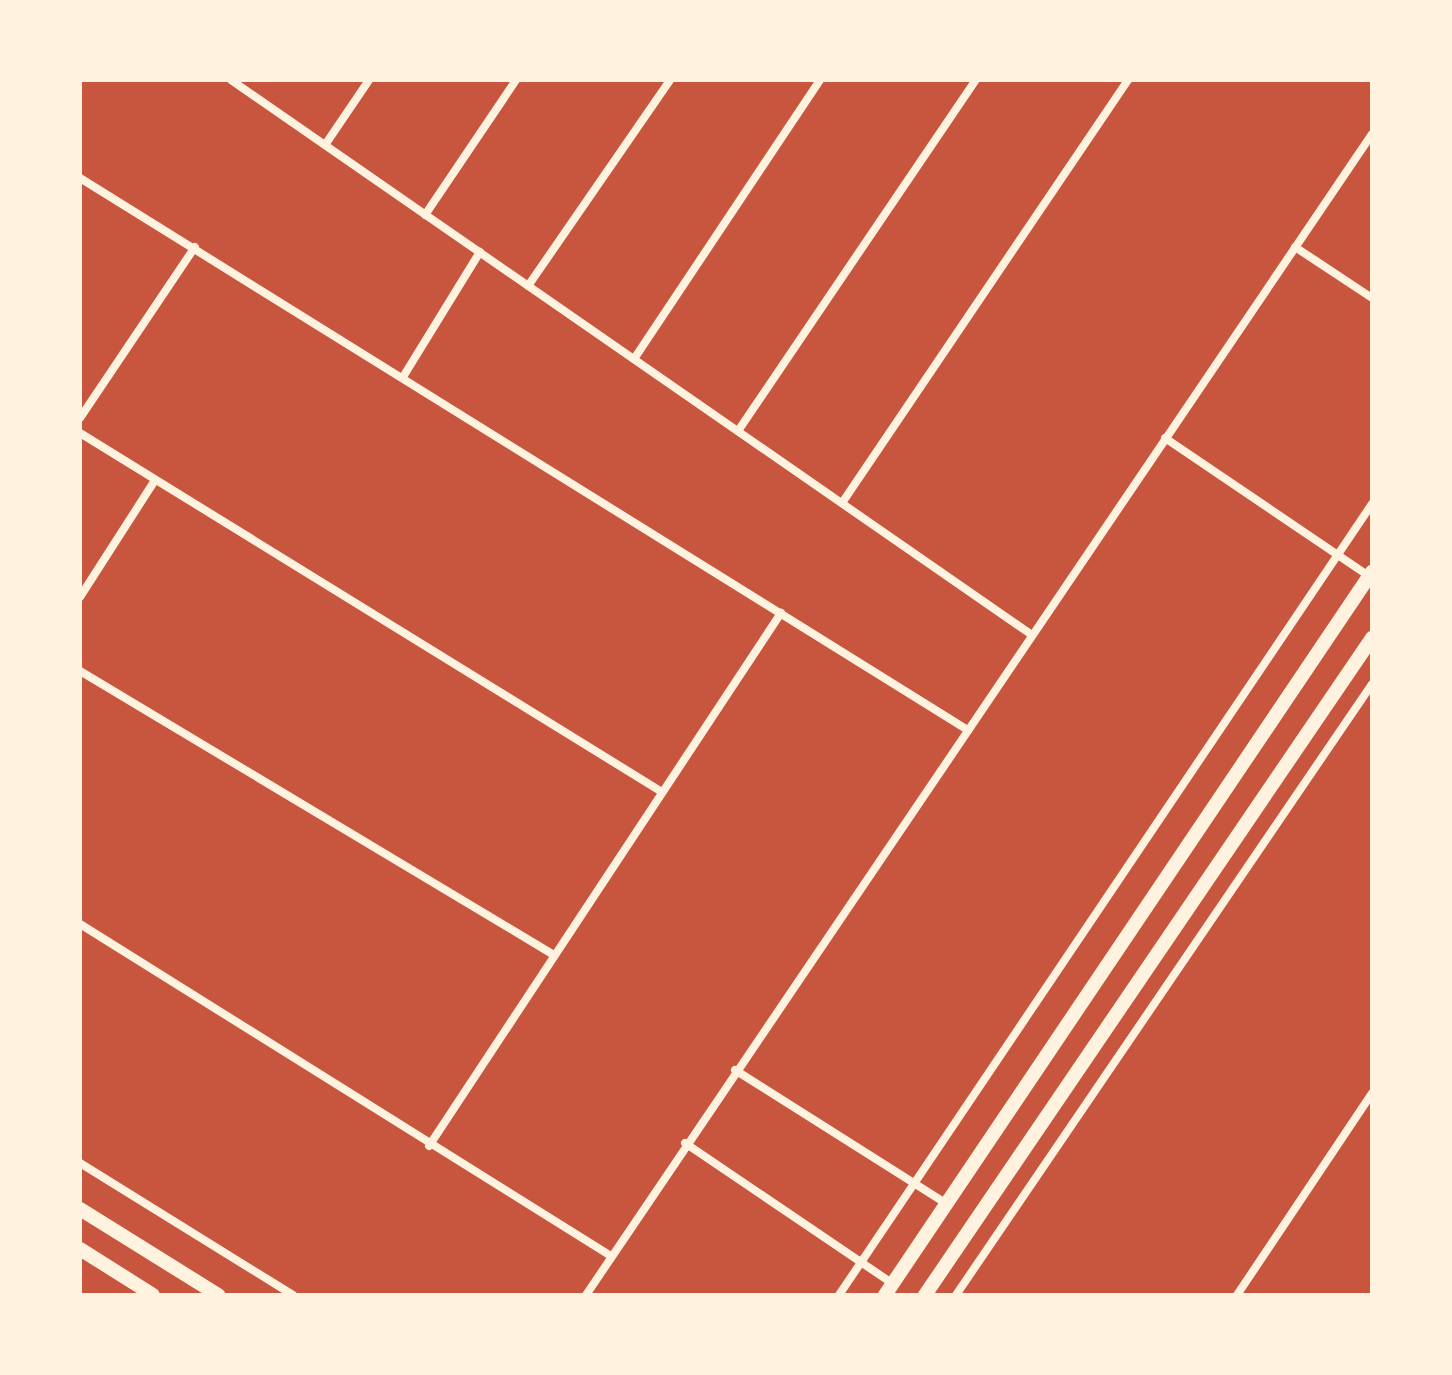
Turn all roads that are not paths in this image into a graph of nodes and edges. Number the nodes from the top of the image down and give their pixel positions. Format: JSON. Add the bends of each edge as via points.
{"nodes":[{"id":1,"x":231,"y":80,"type":"edge"},
{"id":2,"x":369,"y":80,"type":"edge"},
{"id":3,"x":516,"y":80,"type":"edge"},
{"id":4,"x":670,"y":80,"type":"edge"},
{"id":5,"x":820,"y":80,"type":"edge"},
{"id":6,"x":976,"y":80,"type":"edge"},
{"id":7,"x":1128,"y":80,"type":"edge"},
{"id":8,"x":1372,"y":134,"type":"edge"},
{"id":9,"x":325,"y":145,"type":"junction"},
{"id":10,"x":80,"y":178,"type":"edge"},
{"id":11,"x":425,"y":215,"type":"junction"},
{"id":12,"x":195,"y":247,"type":"junction"},
{"id":13,"x":1295,"y":247,"type":"junction"},
{"id":14,"x":480,"y":252,"type":"junction"},
{"id":15,"x":528,"y":286,"type":"junction"},
{"id":16,"x":1372,"y":298,"type":"edge"},
{"id":17,"x":634,"y":359,"type":"junction"},
{"id":18,"x":403,"y":377,"type":"junction"},
{"id":19,"x":80,"y":418,"type":"edge"},
{"id":20,"x":738,"y":431,"type":"junction"},
{"id":21,"x":80,"y":433,"type":"edge"},
{"id":22,"x":1165,"y":438,"type":"junction"},
{"id":23,"x":155,"y":480,"type":"junction"},
{"id":24,"x":842,"y":503,"type":"junction"},
{"id":25,"x":1372,"y":504,"type":"edge"},
{"id":26,"x":1337,"y":555,"type":"junction"},
{"id":27,"x":1371,"y":576,"type":"edge"},
{"id":28,"x":80,"y":597,"type":"edge"},
{"id":29,"x":781,"y":613,"type":"junction"},
{"id":30,"x":1032,"y":635,"type":"junction"},
{"id":31,"x":1372,"y":638,"type":"edge"},
{"id":32,"x":80,"y":671,"type":"edge"},
{"id":33,"x":1372,"y":684,"type":"edge"},
{"id":34,"x":968,"y":730,"type":"junction"},
{"id":35,"x":662,"y":792,"type":"junction"},
{"id":36,"x":80,"y":924,"type":"edge"},
{"id":37,"x":554,"y":955,"type":"junction"},
{"id":38,"x":735,"y":1070,"type":"junction"},
{"id":39,"x":1372,"y":1093,"type":"edge"},
{"id":40,"x":685,"y":1143,"type":"junction"},
{"id":41,"x":429,"y":1146,"type":"junction"},
{"id":42,"x":80,"y":1163,"type":"edge"},
{"id":43,"x":915,"y":1184,"type":"junction"},
{"id":44,"x":947,"y":1204,"type":"junction"},
{"id":45,"x":80,"y":1209,"type":"edge"},
{"id":46,"x":80,"y":1249,"type":"edge"},
{"id":47,"x":611,"y":1256,"type":"junction"},
{"id":48,"x":861,"y":1262,"type":"junction"},
{"id":49,"x":889,"y":1290,"type":"edge"},
{"id":50,"x":153,"y":1295,"type":"edge"},
{"id":51,"x":218,"y":1295,"type":"edge"},
{"id":52,"x":293,"y":1295,"type":"edge"},
{"id":53,"x":586,"y":1295,"type":"edge"},
{"id":54,"x":839,"y":1295,"type":"edge"},
{"id":55,"x":925,"y":1295,"type":"edge"},
{"id":56,"x":956,"y":1295,"type":"edge"},
{"id":57,"x":1237,"y":1295,"type":"edge"}],
"edges":[{"from":1,"to":9,"type":"street"},
{"from":2,"to":9,"type":"street"},
{"from":3,"to":11,"type":"street"},
{"from":4,"to":15,"type":"street"},
{"from":5,"to":17,"type":"street"},
{"from":6,"to":20,"type":"street"},
{"from":7,"to":24,"type":"street"},
{"from":8,"to":13,"type":"street"},
{"from":9,"to":11,"type":"street"},
{"from":10,"to":12,"type":"street"},
{"from":11,"to":14,"type":"street"},
{"from":12,"to":18,"type":"street"},
{"from":12,"to":19,"type":"street"},
{"from":13,"to":16,"type":"street"},
{"from":13,"to":22,"type":"street"},
{"from":14,"to":15,"type":"street"},
{"from":14,"to":18,"type":"street"},
{"from":15,"to":17,"type":"street"},
{"from":17,"to":20,"type":"street"},
{"from":18,"to":29,"type":"street"},
{"from":20,"to":24,"type":"street"},
{"from":21,"to":23,"type":"street"},
{"from":22,"to":26,"type":"street"},
{"from":22,"to":30,"type":"street"},
{"from":23,"to":28,"type":"street"},
{"from":23,"to":35,"type":"street"},
{"from":24,"to":30,"type":"street"},
{"from":25,"to":26,"type":"street"},
{"from":26,"to":27,"type":"street"},
{"from":26,"to":43,"type":"street"},
{"from":27,"to":44,"type":"street"},
{"from":29,"to":34,"type":"street"},
{"from":29,"to":35,"type":"street"},
{"from":30,"to":34,"type":"street"},
{"from":31,"to":55,"type":"street"},
{"from":32,"to":37,"type":"street"},
{"from":33,"to":56,"type":"street"},
{"from":34,"to":38,"type":"street"},
{"from":35,"to":37,"type":"street"},
{"from":36,"to":41,"type":"street"},
{"from":37,"to":41,"type":"street"},
{"from":38,"to":40,"type":"street"},
{"from":38,"to":43,"type":"street"},
{"from":39,"to":57,"type":"street"},
{"from":40,"to":47,"type":"street"},
{"from":40,"to":48,"type":"street"},
{"from":41,"to":47,"type":"street"},
{"from":42,"to":52,"type":"street"},
{"from":43,"to":44,"type":"street"},
{"from":43,"to":48,"type":"street"},
{"from":44,"to":49,"type":"street"},
{"from":45,"to":51,"type":"street"},
{"from":46,"to":50,"type":"street"},
{"from":47,"to":53,"type":"street"},
{"from":48,"to":49,"type":"street"},
{"from":48,"to":54,"type":"street"}]}
